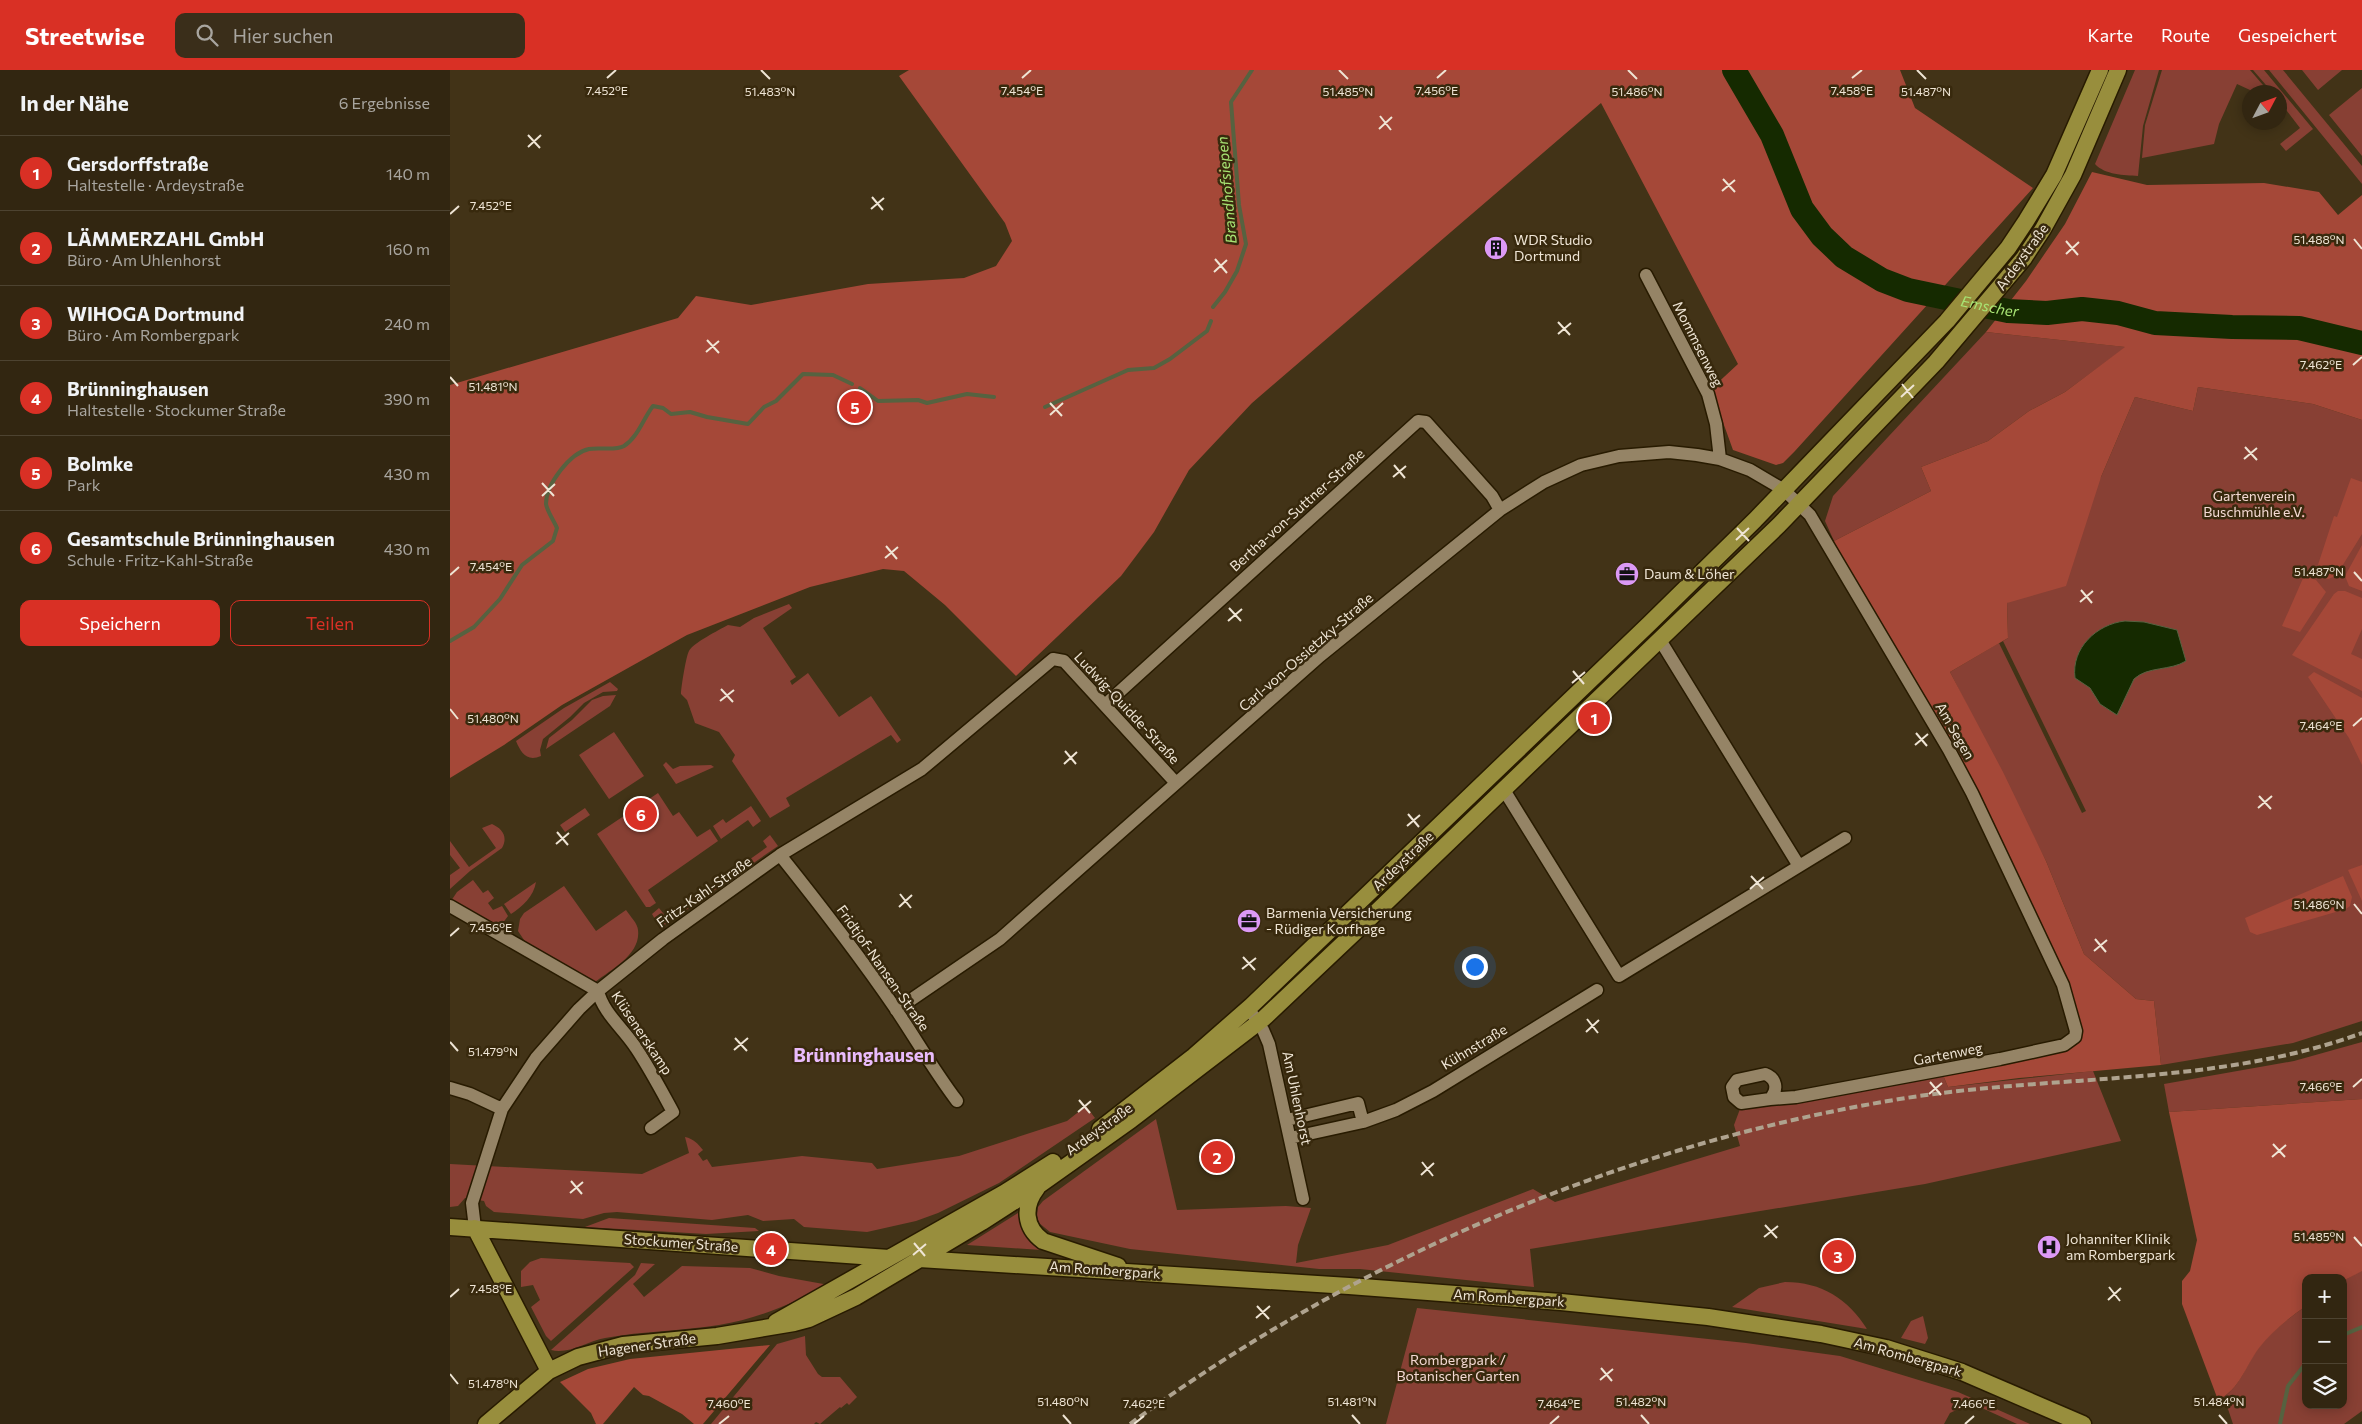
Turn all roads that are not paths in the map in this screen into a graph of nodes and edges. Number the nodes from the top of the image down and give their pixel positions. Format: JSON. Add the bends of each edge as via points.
{"nodes":[{"id":1,"x":2100,"y":70,"type":"edge"},
{"id":2,"x":2118,"y":70,"type":"edge"},
{"id":3,"x":1646,"y":275,"type":"dead end"},
{"id":4,"x":1720,"y":459,"type":"junction"},
{"id":5,"x":1784,"y":490,"type":"junction"},
{"id":6,"x":1800,"y":504,"type":"junction"},
{"id":7,"x":1500,"y":510,"type":"junction"},
{"id":8,"x":1660,"y":640,"type":"junction"},
{"id":9,"x":1053,"y":659,"type":"joint"},
{"id":10,"x":1106,"y":704,"type":"junction"},
{"id":11,"x":1176,"y":783,"type":"junction"},
{"id":12,"x":1504,"y":790,"type":"junction"},
{"id":13,"x":1845,"y":838,"type":"dead end"},
{"id":14,"x":780,"y":855,"type":"junction"},
{"id":15,"x":1800,"y":866,"type":"junction"},
{"id":16,"x":450,"y":906,"type":"edge"},
{"id":17,"x":2063,"y":986,"type":"joint"},
{"id":18,"x":1597,"y":990,"type":"dead end"},
{"id":19,"x":598,"y":991,"type":"junction"},
{"id":20,"x":896,"y":1010,"type":"junction"},
{"id":21,"x":1248,"y":1010,"type":"junction"},
{"id":22,"x":1258,"y":1022,"type":"junction"},
{"id":23,"x":450,"y":1088,"type":"edge"},
{"id":24,"x":1770,"y":1098,"type":"dead end"},
{"id":25,"x":957,"y":1101,"type":"dead end"},
{"id":26,"x":502,"y":1109,"type":"junction"},
{"id":27,"x":1287,"y":1120,"type":"junction"},
{"id":28,"x":1364,"y":1122,"type":"junction"},
{"id":29,"x":651,"y":1128,"type":"dead end"},
{"id":30,"x":1290,"y":1138,"type":"junction"},
{"id":31,"x":1038,"y":1186,"type":"junction"},
{"id":32,"x":1303,"y":1199,"type":"dead end"},
{"id":33,"x":450,"y":1227,"type":"edge"},
{"id":34,"x":476,"y":1228,"type":"junction"},
{"id":35,"x":888,"y":1257,"type":"junction"},
{"id":36,"x":917,"y":1259,"type":"junction"},
{"id":37,"x":1137,"y":1272,"type":"junction"},
{"id":38,"x":770,"y":1326,"type":"junction"},
{"id":39,"x":549,"y":1371,"type":"junction"},
{"id":40,"x":486,"y":1424,"type":"edge"},
{"id":41,"x":2084,"y":1424,"type":"edge"}],
"edges":[{"from":1,"to":5,"type":"main road","name":"Ardeystraße","via":[[2054,175],[2022,228],[1948,321]]},
{"from":2,"to":6,"type":"main road","name":"Ardeystraße","via":[[2058,204],[2024,258],[1970,324]]},
{"from":3,"to":4,"type":"street","name":"Mommsenweg","via":[[1708,394]]},
{"from":4,"to":5,"type":"street","name":"Carl-von-Ossietzky-Straße","via":[[1750,470]]},
{"from":4,"to":7,"type":"street","name":"Carl-von-Ossietzky-Straße","via":[[1669,452],[1619,456],[1582,465],[1544,482]]},
{"from":5,"to":6,"type":"street"},
{"from":5,"to":21,"type":"main road","name":"Ardeystraße","via":[[1629,644]]},
{"from":6,"to":8,"type":"main road","name":"Ardeystraße"},
{"from":6,"to":17,"type":"street","name":"Am Segen","via":[[1822,533],[1949,750]]},
{"from":7,"to":10,"type":"street","name":"Bertha-von-Suttner-Straße","via":[[1492,496],[1426,422],[1418,421]]},
{"from":7,"to":11,"type":"street","name":"Carl-von-Ossietzky-Straße","via":[[1320,656]]},
{"from":8,"to":12,"type":"main road","name":"Ardeystraße"},
{"from":8,"to":15,"type":"street"},
{"from":9,"to":10,"type":"street","name":"Ludwig-Quidde-Straße","via":[[1064,661]]},
{"from":9,"to":14,"type":"street","name":"Fritz-Kahl-Straße","via":[[922,769]]},
{"from":10,"to":11,"type":"street","name":"Ludwig-Quidde-Straße"},
{"from":11,"to":20,"type":"street","name":"Carl-von-Ossietzky-Straße","via":[[1000,939]]},
{"from":12,"to":15,"type":"street","via":[[1619,976]]},
{"from":12,"to":22,"type":"main road","name":"Ardeystraße"},
{"from":13,"to":15,"type":"street"},
{"from":14,"to":19,"type":"street","name":"Fritz-Kahl-Straße","via":[[663,939]]},
{"from":14,"to":20,"type":"street","name":"Fridtjof-Nansen-Straße","via":[[851,945]]},
{"from":16,"to":19,"type":"street","name":"Klüsenerskamp"},
{"from":17,"to":24,"type":"street","name":"Gartenweg","via":[[2076,1031],[2075,1037],[2064,1045],[1913,1076],[1796,1097]]},
{"from":18,"to":28,"type":"street","name":"Kühnstraße","via":[[1432,1090],[1396,1110]]},
{"from":19,"to":26,"type":"street","name":"Fritz-Kahl-Straße","via":[[556,1032]]},
{"from":19,"to":29,"type":"street","name":"Klüsenerskamp","via":[[601,1004],[635,1046],[673,1112]]},
{"from":20,"to":25,"type":"street","name":"Fridtjof-Nansen-Straße"},
{"from":21,"to":22,"type":"street","name":"Am Uhlenhorst"},
{"from":21,"to":35,"type":"main road","name":"Ardeystraße","via":[[1124,1111],[1046,1167]]},
{"from":22,"to":27,"type":"street","name":"Am Uhlenhorst","via":[[1269,1044]]},
{"from":22,"to":31,"type":"main road","name":"Ardeystraße","via":[[1137,1116]]},
{"from":23,"to":26,"type":"street"},
{"from":26,"to":34,"type":"street","name":"Fritz-Kahl-Straße","via":[[472,1203]]},
{"from":27,"to":28,"type":"street","via":[[1358,1103]]},
{"from":27,"to":30,"type":"street","name":"Am Uhlenhorst"},
{"from":28,"to":30,"type":"street","name":"Kühnstraße"},
{"from":30,"to":32,"type":"street","name":"Am Uhlenhorst"},
{"from":31,"to":36,"type":"main road","name":"Ardeystraße"},
{"from":31,"to":37,"type":"main road","name":"Ardeystraße","via":[[1027,1209],[1029,1227],[1036,1235],[1053,1244]]},
{"from":33,"to":34,"type":"main road","name":"Stockumer Straße"},
{"from":34,"to":35,"type":"main road","name":"Stockumer Straße"},
{"from":34,"to":39,"type":"main road"},
{"from":35,"to":36,"type":"main road","name":"Stockumer Straße"},
{"from":35,"to":38,"type":"main road","name":"Hagener Straße"},
{"from":36,"to":37,"type":"main road","name":"Am Rombergpark"},
{"from":36,"to":38,"type":"main road","name":"Hagener Straße","via":[[849,1300],[809,1319]]},
{"from":37,"to":41,"type":"main road","name":"Am Rombergpark","via":[[1561,1302],[1708,1317],[1821,1334],[1886,1348],[1962,1372]]},
{"from":38,"to":39,"type":"main road","name":"Hagener Straße","via":[[716,1336],[614,1347],[578,1357]]},
{"from":39,"to":40,"type":"main road","name":"Hagener Straße"}]}
